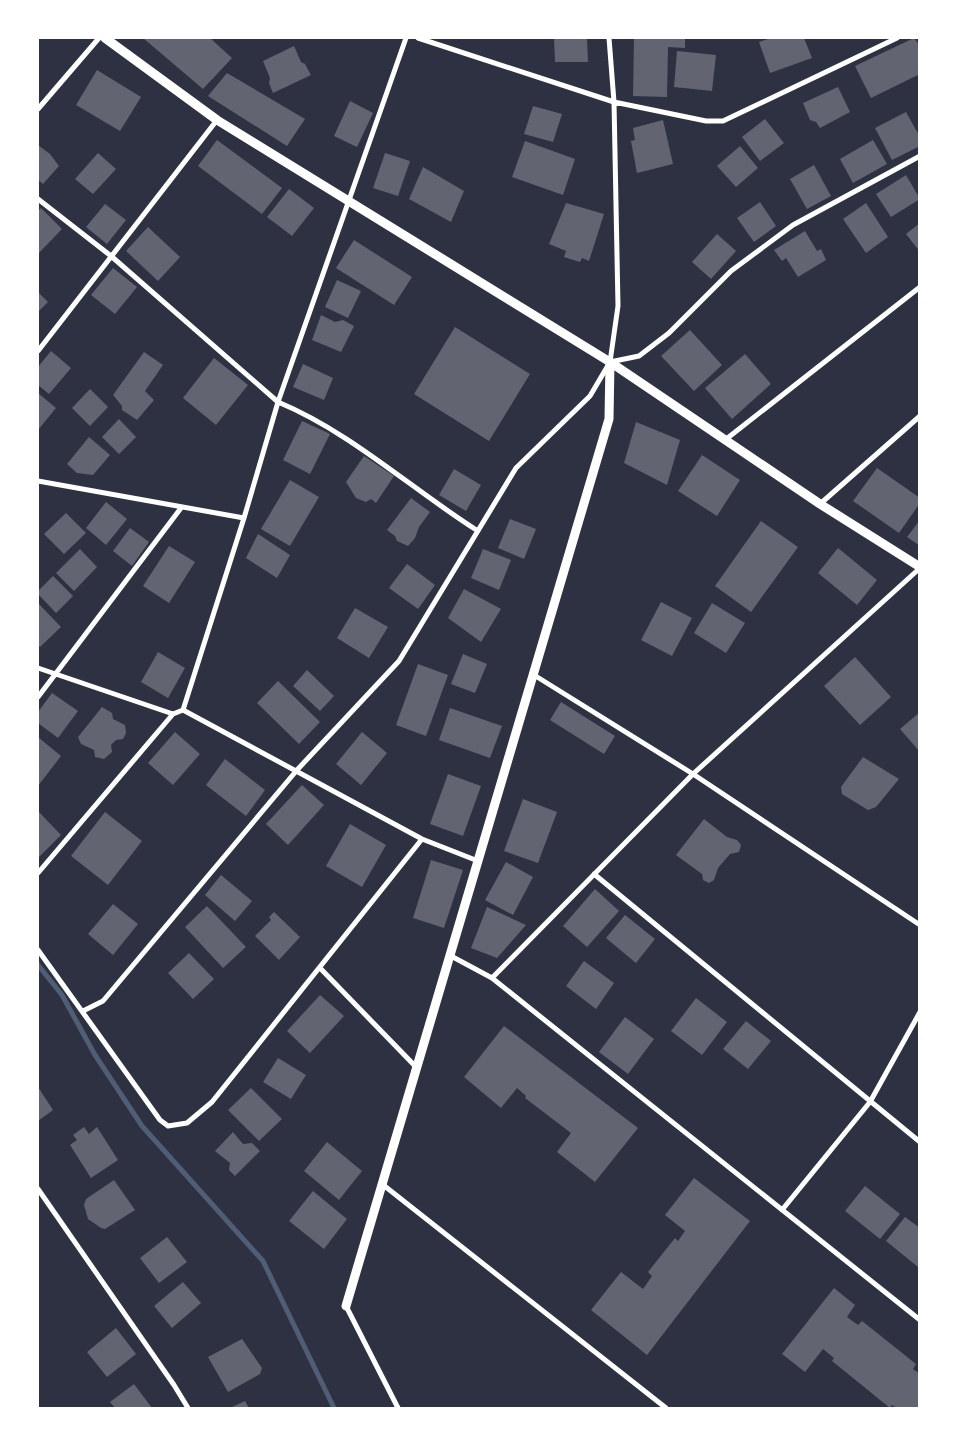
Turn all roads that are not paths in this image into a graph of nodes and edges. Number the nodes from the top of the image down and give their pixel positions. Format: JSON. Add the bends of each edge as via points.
{"nodes":[{"id":1,"x":99,"y":38,"type":"edge"},
{"id":2,"x":105,"y":38,"type":"edge"},
{"id":3,"x":406,"y":38,"type":"edge"},
{"id":4,"x":418,"y":38,"type":"edge"},
{"id":5,"x":610,"y":38,"type":"edge"},
{"id":6,"x":897,"y":38,"type":"edge"},
{"id":7,"x":614,"y":102,"type":"junction"},
{"id":8,"x":38,"y":109,"type":"edge"},
{"id":9,"x":217,"y":120,"type":"junction"},
{"id":10,"x":920,"y":156,"type":"edge"},
{"id":11,"x":38,"y":199,"type":"edge"},
{"id":12,"x":349,"y":203,"type":"junction"},
{"id":13,"x":110,"y":256,"type":"junction"},
{"id":14,"x":920,"y":287,"type":"edge"},
{"id":15,"x":38,"y":351,"type":"edge"},
{"id":16,"x":610,"y":362,"type":"junction"},
{"id":17,"x":278,"y":402,"type":"junction"},
{"id":18,"x":920,"y":416,"type":"edge"},
{"id":19,"x":725,"y":440,"type":"junction"},
{"id":20,"x":38,"y":481,"type":"edge"},
{"id":21,"x":820,"y":504,"type":"junction"},
{"id":22,"x":181,"y":508,"type":"junction"},
{"id":23,"x":244,"y":518,"type":"junction"},
{"id":24,"x":478,"y":530,"type":"junction"},
{"id":25,"x":920,"y":568,"type":"edge"},
{"id":26,"x":38,"y":668,"type":"edge"},
{"id":27,"x":55,"y":674,"type":"junction"},
{"id":28,"x":534,"y":675,"type":"junction"},
{"id":29,"x":38,"y":697,"type":"edge"},
{"id":30,"x":183,"y":710,"type":"junction"},
{"id":31,"x":173,"y":714,"type":"junction"},
{"id":32,"x":297,"y":770,"type":"junction"},
{"id":33,"x":693,"y":774,"type":"junction"},
{"id":34,"x":422,"y":839,"type":"junction"},
{"id":35,"x":478,"y":861,"type":"junction"},
{"id":36,"x":38,"y":873,"type":"edge"},
{"id":37,"x":594,"y":874,"type":"junction"},
{"id":38,"x":920,"y":925,"type":"edge"},
{"id":39,"x":38,"y":950,"type":"edge"},
{"id":40,"x":451,"y":956,"type":"junction"},
{"id":41,"x":320,"y":968,"type":"junction"},
{"id":42,"x":492,"y":978,"type":"junction"},
{"id":43,"x":83,"y":1011,"type":"junction"},
{"id":44,"x":920,"y":1012,"type":"edge"},
{"id":45,"x":417,"y":1068,"type":"junction"},
{"id":46,"x":870,"y":1102,"type":"junction"},
{"id":47,"x":920,"y":1142,"type":"edge"},
{"id":48,"x":381,"y":1184,"type":"junction"},
{"id":49,"x":38,"y":1189,"type":"edge"},
{"id":50,"x":782,"y":1210,"type":"junction"},
{"id":51,"x":346,"y":1306,"type":"joint"},
{"id":52,"x":920,"y":1320,"type":"edge"},
{"id":53,"x":186,"y":1408,"type":"edge"},
{"id":54,"x":398,"y":1408,"type":"edge"},
{"id":55,"x":666,"y":1408,"type":"edge"}],
"edges":[{"from":1,"to":8,"type":"street"},
{"from":2,"to":9,"type":"street"},
{"from":3,"to":12,"type":"street"},
{"from":4,"to":7,"type":"street"},
{"from":5,"to":7,"type":"street"},
{"from":6,"to":7,"type":"street","via":[[723,121],[706,121]]},
{"from":7,"to":16,"type":"street","via":[[618,306]]},
{"from":9,"to":12,"type":"street"},
{"from":9,"to":13,"type":"street"},
{"from":10,"to":16,"type":"street","via":[[793,225],[731,271],[669,333],[638,356]]},
{"from":11,"to":13,"type":"street"},
{"from":12,"to":16,"type":"street"},
{"from":12,"to":17,"type":"street"},
{"from":13,"to":15,"type":"street"},
{"from":13,"to":17,"type":"street"},
{"from":14,"to":19,"type":"street"},
{"from":16,"to":19,"type":"street"},
{"from":16,"to":24,"type":"street","via":[[590,396],[516,468]]},
{"from":16,"to":28,"type":"street","via":[[609,419]]},
{"from":17,"to":23,"type":"street"},
{"from":17,"to":24,"type":"street","via":[[343,434],[438,505]]},
{"from":18,"to":21,"type":"street"},
{"from":19,"to":21,"type":"street"},
{"from":20,"to":22,"type":"street"},
{"from":21,"to":25,"type":"street"},
{"from":22,"to":23,"type":"street"},
{"from":22,"to":27,"type":"street"},
{"from":23,"to":30,"type":"street"},
{"from":24,"to":32,"type":"street","via":[[399,661]]},
{"from":25,"to":33,"type":"street"},
{"from":26,"to":27,"type":"street"},
{"from":27,"to":29,"type":"street"},
{"from":27,"to":31,"type":"street"},
{"from":28,"to":33,"type":"street"},
{"from":28,"to":35,"type":"street"},
{"from":30,"to":31,"type":"street"},
{"from":30,"to":32,"type":"street"},
{"from":31,"to":36,"type":"street"},
{"from":32,"to":34,"type":"street"},
{"from":32,"to":43,"type":"street","via":[[103,1001]]},
{"from":33,"to":37,"type":"street"},
{"from":33,"to":38,"type":"street"},
{"from":34,"to":35,"type":"street"},
{"from":34,"to":41,"type":"street"},
{"from":35,"to":40,"type":"street"},
{"from":37,"to":42,"type":"street"},
{"from":37,"to":46,"type":"street"},
{"from":39,"to":43,"type":"street"},
{"from":40,"to":42,"type":"street"},
{"from":40,"to":45,"type":"street"},
{"from":41,"to":43,"type":"street","via":[[212,1102],[187,1123],[168,1126],[160,1120]]},
{"from":41,"to":45,"type":"street"},
{"from":42,"to":50,"type":"street"},
{"from":44,"to":46,"type":"street"},
{"from":45,"to":48,"type":"street"},
{"from":46,"to":47,"type":"street"},
{"from":46,"to":50,"type":"street"},
{"from":48,"to":51,"type":"street"},
{"from":48,"to":55,"type":"street"},
{"from":49,"to":53,"type":"street","via":[[174,1385]]},
{"from":50,"to":52,"type":"street"},
{"from":51,"to":54,"type":"street"}]}
